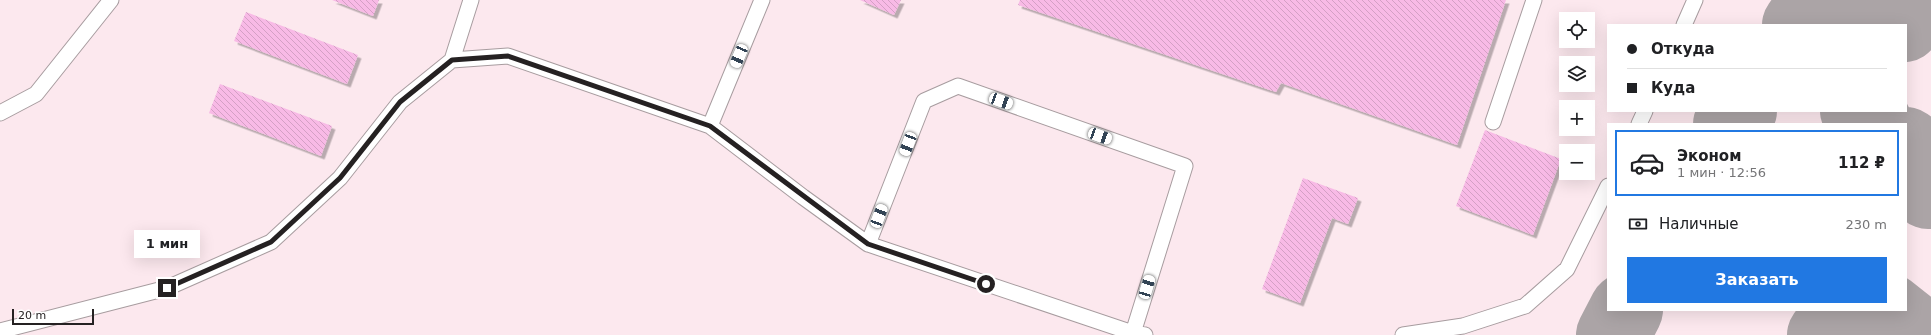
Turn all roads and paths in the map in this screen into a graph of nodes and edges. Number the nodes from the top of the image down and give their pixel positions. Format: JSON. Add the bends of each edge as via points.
{"nodes":[{"id":1,"x":111,"y":0,"type":"edge"},
{"id":2,"x":471,"y":0,"type":"edge"},
{"id":3,"x":762,"y":0,"type":"edge"},
{"id":4,"x":1534,"y":0,"type":"edge"},
{"id":5,"x":1695,"y":0,"type":"edge"},
{"id":6,"x":1684,"y":24,"type":"edge"},
{"id":7,"x":452,"y":60,"type":"junction"},
{"id":8,"x":1645,"y":112,"type":"edge"},
{"id":9,"x":0,"y":113,"type":"edge"},
{"id":10,"x":1494,"y":122,"type":"dead end"},
{"id":11,"x":1639,"y":123,"type":"edge"},
{"id":12,"x":710,"y":126,"type":"junction"},
{"id":13,"x":1607,"y":188,"type":"edge"},
{"id":14,"x":868,"y":244,"type":"junction"},
{"id":15,"x":0,"y":331,"type":"edge"},
{"id":16,"x":1139,"y":334,"type":"edge"},
{"id":17,"x":1403,"y":335,"type":"edge"}],
"edges":[{"from":1,"to":9,"type":"lane","via":[[36,94]]},
{"from":2,"to":7,"type":"lane"},
{"from":3,"to":12,"type":"lane"},
{"from":4,"to":10,"type":"lane"},
{"from":5,"to":6,"type":"lane"},
{"from":7,"to":12,"type":"lane","via":[[508,56]]},
{"from":7,"to":15,"type":"lane","via":[[400,102],[340,178],[271,242],[167,288]]},
{"from":8,"to":11,"type":"lane"},
{"from":12,"to":14,"type":"lane"},
{"from":13,"to":17,"type":"lane","via":[[1567,269],[1525,306],[1463,326]]},
{"from":14,"to":16,"type":"lane"},
{"from":14,"to":16,"type":"lane","via":[[924,101],[958,86],[1185,166]]}]}
